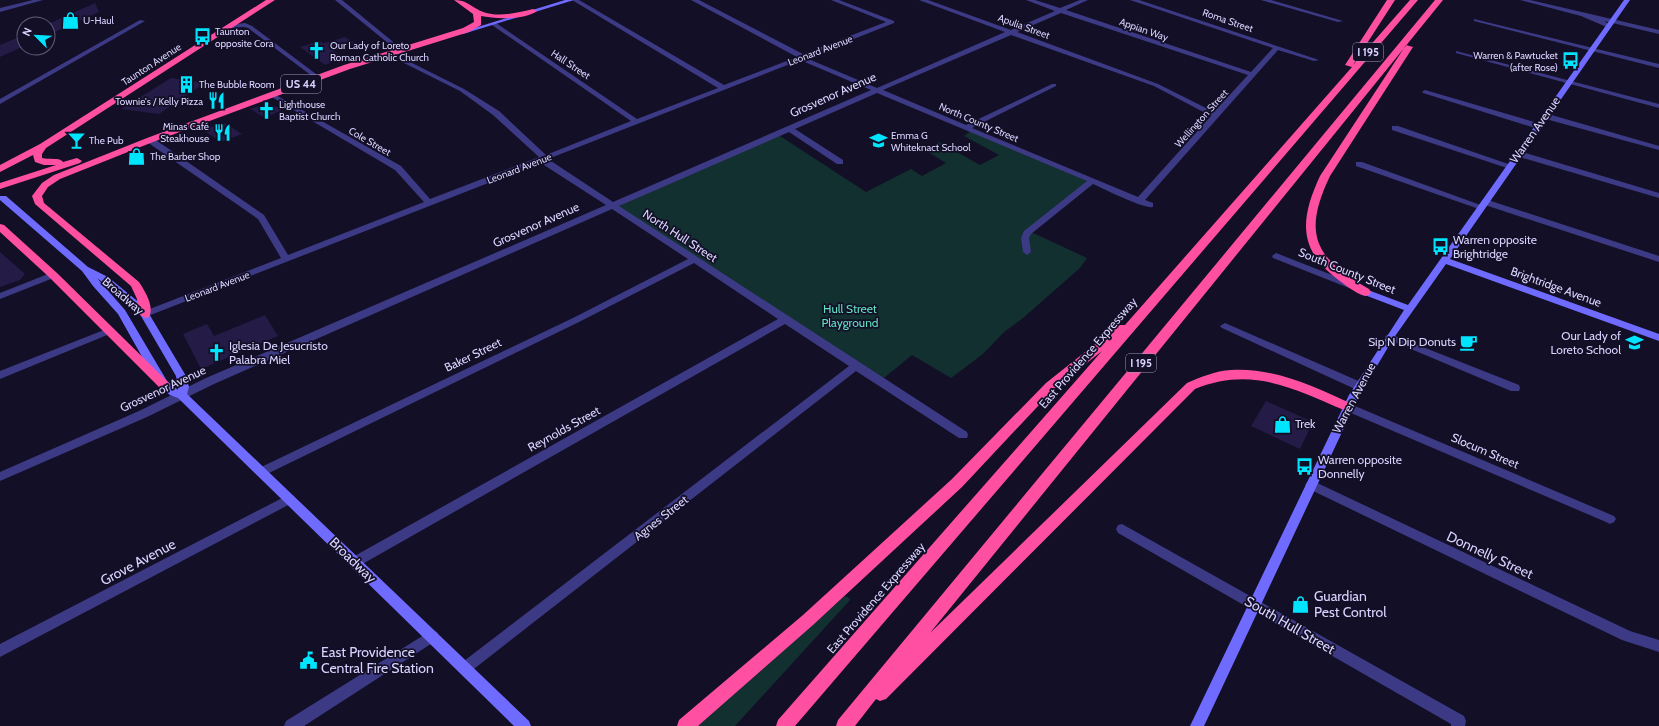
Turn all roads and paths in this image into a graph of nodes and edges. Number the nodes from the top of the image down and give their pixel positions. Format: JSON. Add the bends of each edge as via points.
{"nodes":[{"id":1,"x":40,"y":0,"type":"edge"},
{"id":2,"x":272,"y":0,"type":"edge"},
{"id":3,"x":338,"y":0,"type":"edge"},
{"id":4,"x":458,"y":0,"type":"edge"},
{"id":5,"x":571,"y":0,"type":"edge"},
{"id":6,"x":575,"y":0,"type":"edge"},
{"id":7,"x":694,"y":0,"type":"edge"},
{"id":8,"x":834,"y":0,"type":"edge"},
{"id":9,"x":922,"y":0,"type":"edge"},
{"id":10,"x":1029,"y":0,"type":"edge"},
{"id":11,"x":1084,"y":0,"type":"edge"},
{"id":12,"x":1133,"y":0,"type":"edge"},
{"id":13,"x":1264,"y":0,"type":"edge"},
{"id":14,"x":1391,"y":0,"type":"edge"},
{"id":15,"x":1414,"y":0,"type":"edge"},
{"id":16,"x":1439,"y":0,"type":"edge"},
{"id":17,"x":1523,"y":0,"type":"edge"},
{"id":18,"x":1627,"y":0,"type":"edge"},
{"id":19,"x":0,"y":10,"type":"edge"},
{"id":20,"x":1060,"y":10,"type":"junction"},
{"id":21,"x":474,"y":11,"type":"junction"},
{"id":22,"x":533,"y":11,"type":"junction"},
{"id":23,"x":1476,"y":20,"type":"dead end"},
{"id":24,"x":142,"y":21,"type":"dead end"},
{"id":25,"x":1340,"y":21,"type":"dead end"},
{"id":26,"x":1611,"y":23,"type":"junction"},
{"id":27,"x":494,"y":24,"type":"junction"},
{"id":28,"x":228,"y":27,"type":"junction"},
{"id":29,"x":1011,"y":32,"type":"junction"},
{"id":30,"x":1659,"y":32,"type":"edge"},
{"id":31,"x":455,"y":35,"type":"junction"},
{"id":32,"x":1276,"y":48,"type":"junction"},
{"id":33,"x":1592,"y":49,"type":"junction"},
{"id":34,"x":401,"y":51,"type":"junction"},
{"id":35,"x":1458,"y":52,"type":"dead end"},
{"id":36,"x":390,"y":54,"type":"junction"},
{"id":37,"x":802,"y":57,"type":"junction"},
{"id":38,"x":1316,"y":60,"type":"dead end"},
{"id":39,"x":1659,"y":66,"type":"edge"},
{"id":40,"x":1253,"y":75,"type":"junction"},
{"id":41,"x":318,"y":78,"type":"junction"},
{"id":42,"x":1569,"y":82,"type":"junction"},
{"id":43,"x":1054,"y":84,"type":"dead end"},
{"id":44,"x":723,"y":88,"type":"junction"},
{"id":45,"x":877,"y":90,"type":"junction"},
{"id":46,"x":1425,"y":92,"type":"dead end"},
{"id":47,"x":272,"y":95,"type":"junction"},
{"id":48,"x":0,"y":102,"type":"edge"},
{"id":49,"x":1323,"y":105,"type":"junction"},
{"id":50,"x":1659,"y":106,"type":"edge"},
{"id":51,"x":1216,"y":116,"type":"junction"},
{"id":52,"x":1545,"y":116,"type":"junction"},
{"id":53,"x":637,"y":122,"type":"junction"},
{"id":54,"x":1538,"y":126,"type":"junction"},
{"id":55,"x":966,"y":128,"type":"junction"},
{"id":56,"x":1395,"y":128,"type":"dead end"},
{"id":57,"x":789,"y":129,"type":"junction"},
{"id":58,"x":150,"y":140,"type":"junction"},
{"id":59,"x":43,"y":146,"type":"junction"},
{"id":60,"x":1659,"y":148,"type":"edge"},
{"id":61,"x":1518,"y":154,"type":"junction"},
{"id":62,"x":88,"y":158,"type":"junction"},
{"id":63,"x":544,"y":158,"type":"junction"},
{"id":64,"x":0,"y":160,"type":"edge"},
{"id":65,"x":840,"y":162,"type":"dead end"},
{"id":66,"x":1358,"y":164,"type":"dead end"},
{"id":67,"x":1510,"y":166,"type":"junction"},
{"id":68,"x":0,"y":169,"type":"edge"},
{"id":69,"x":1092,"y":181,"type":"junction"},
{"id":70,"x":0,"y":186,"type":"edge"},
{"id":71,"x":1659,"y":196,"type":"edge"},
{"id":72,"x":3,"y":198,"type":"dead end"},
{"id":73,"x":1139,"y":201,"type":"junction"},
{"id":74,"x":429,"y":203,"type":"junction"},
{"id":75,"x":1484,"y":204,"type":"junction"},
{"id":76,"x":612,"y":206,"type":"junction"},
{"id":77,"x":1150,"y":206,"type":"dead end"},
{"id":78,"x":0,"y":227,"type":"edge"},
{"id":79,"x":1028,"y":252,"type":"dead end"},
{"id":80,"x":1276,"y":256,"type":"dead end"},
{"id":81,"x":286,"y":259,"type":"junction"},
{"id":82,"x":1659,"y":259,"type":"edge"},
{"id":83,"x":694,"y":260,"type":"junction"},
{"id":84,"x":1444,"y":260,"type":"junction"},
{"id":85,"x":85,"y":269,"type":"junction"},
{"id":86,"x":53,"y":275,"type":"junction"},
{"id":87,"x":1365,"y":292,"type":"junction"},
{"id":88,"x":0,"y":296,"type":"edge"},
{"id":89,"x":1147,"y":308,"type":"junction"},
{"id":90,"x":1409,"y":309,"type":"junction"},
{"id":91,"x":145,"y":314,"type":"junction"},
{"id":92,"x":786,"y":319,"type":"junction"},
{"id":93,"x":1225,"y":326,"type":"dead end"},
{"id":94,"x":109,"y":331,"type":"junction"},
{"id":95,"x":1390,"y":337,"type":"junction"},
{"id":96,"x":1659,"y":338,"type":"edge"},
{"id":97,"x":855,"y":367,"type":"junction"},
{"id":98,"x":0,"y":375,"type":"edge"},
{"id":99,"x":163,"y":384,"type":"junction"},
{"id":100,"x":1359,"y":386,"type":"junction"},
{"id":101,"x":1515,"y":388,"type":"dead end"},
{"id":102,"x":182,"y":395,"type":"junction"},
{"id":103,"x":1348,"y":407,"type":"junction"},
{"id":104,"x":963,"y":435,"type":"dead end"},
{"id":105,"x":261,"y":472,"type":"junction"},
{"id":106,"x":0,"y":477,"type":"edge"},
{"id":107,"x":1311,"y":485,"type":"junction"},
{"id":108,"x":290,"y":499,"type":"junction"},
{"id":109,"x":1610,"y":519,"type":"dead end"},
{"id":110,"x":1122,"y":529,"type":"dead end"},
{"id":111,"x":355,"y":562,"type":"junction"},
{"id":112,"x":1254,"y":605,"type":"junction"},
{"id":113,"x":432,"y":636,"type":"junction"},
{"id":114,"x":1659,"y":646,"type":"edge"},
{"id":115,"x":0,"y":651,"type":"edge"},
{"id":116,"x":465,"y":668,"type":"junction"},
{"id":117,"x":1458,"y":724,"type":"edge"},
{"id":118,"x":291,"y":726,"type":"edge"},
{"id":119,"x":524,"y":726,"type":"edge"},
{"id":120,"x":685,"y":726,"type":"edge"},
{"id":121,"x":784,"y":726,"type":"edge"},
{"id":122,"x":845,"y":726,"type":"edge"},
{"id":123,"x":1197,"y":726,"type":"edge"}],
"edges":[{"from":1,"to":19,"type":"street"},
{"from":2,"to":28,"type":"highway","name":"Taunton Avenue"},
{"from":3,"to":34,"type":"street"},
{"from":4,"to":21,"type":"highway"},
{"from":5,"to":22,"type":"main road"},
{"from":6,"to":44,"type":"street"},
{"from":7,"to":37,"type":"street","name":"North County Street"},
{"from":8,"to":37,"type":"street","name":"Leonard Avenue","via":[[892,22]]},
{"from":9,"to":29,"type":"street","name":"Apulia Street"},
{"from":10,"to":20,"type":"street","name":"Appian Way"},
{"from":11,"to":20,"type":"street","name":"Grosvenor Avenue"},
{"from":12,"to":32,"type":"street","name":"Roma Street"},
{"from":13,"to":25,"type":"street"},
{"from":14,"to":49,"type":"highway"},
{"from":15,"to":49,"type":"highway","name":"East Providence Expressway","number":"I 195"},
{"from":16,"to":87,"type":"highway","via":[[1366,115],[1329,167],[1314,203],[1311,234],[1317,252],[1335,271]]},
{"from":16,"to":122,"type":"highway","number":"I 195"},
{"from":17,"to":26,"type":"street"},
{"from":18,"to":26,"type":"main road","name":"Warren Avenue"},
{"from":20,"to":29,"type":"street","name":"Grosvenor Avenue"},
{"from":20,"to":40,"type":"street","name":"Appian Way"},
{"from":21,"to":22,"type":"highway","via":[[502,17]]},
{"from":21,"to":31,"type":"highway","number":"US 44","via":[[479,17],[478,23]]},
{"from":22,"to":27,"type":"main road"},
{"from":23,"to":33,"type":"street"},
{"from":24,"to":48,"type":"street"},
{"from":26,"to":30,"type":"street"},
{"from":26,"to":33,"type":"main road","name":"Warren Avenue"},
{"from":27,"to":31,"type":"main road"},
{"from":27,"to":53,"type":"street","name":"Hall Street"},
{"from":28,"to":41,"type":"street","via":[[250,27]]},
{"from":28,"to":59,"type":"highway","name":"Taunton Avenue"},
{"from":29,"to":45,"type":"street","name":"Grosvenor Avenue"},
{"from":29,"to":51,"type":"street","name":"Apulia Street","via":[[1156,84]]},
{"from":31,"to":34,"type":"highway","number":"US 44"},
{"from":32,"to":38,"type":"street","name":"Roma Street"},
{"from":32,"to":40,"type":"street","name":"Wellington Street"},
{"from":33,"to":39,"type":"street"},
{"from":33,"to":42,"type":"main road","name":"Warren Avenue"},
{"from":34,"to":36,"type":"highway","number":"US 44"},
{"from":35,"to":42,"type":"street"},
{"from":36,"to":41,"type":"highway","number":"US 44"},
{"from":36,"to":63,"type":"street","name":"North Hull Street","via":[[462,90],[496,113]]},
{"from":37,"to":44,"type":"street","name":"Leonard Avenue"},
{"from":37,"to":45,"type":"street","name":"North County Street"},
{"from":40,"to":51,"type":"street","name":"Wellington Street"},
{"from":41,"to":47,"type":"highway","number":"US 44"},
{"from":42,"to":50,"type":"street"},
{"from":42,"to":52,"type":"main road","name":"Warren Avenue"},
{"from":43,"to":55,"type":"street"},
{"from":44,"to":53,"type":"street","name":"Leonard Avenue"},
{"from":45,"to":55,"type":"street","name":"North County Street"},
{"from":45,"to":57,"type":"street","name":"Grosvenor Avenue"},
{"from":46,"to":54,"type":"street"},
{"from":47,"to":58,"type":"highway","number":"US 44"},
{"from":47,"to":74,"type":"street","name":"Cole Street","via":[[398,168]]},
{"from":49,"to":89,"type":"highway","name":"East Providence Expressway","number":"I 195"},
{"from":51,"to":73,"type":"street","name":"Wellington Street"},
{"from":52,"to":54,"type":"main road","name":"Warren Avenue"},
{"from":52,"to":60,"type":"street"},
{"from":53,"to":63,"type":"street","name":"Leonard Avenue"},
{"from":54,"to":61,"type":"main road","name":"Warren Avenue"},
{"from":55,"to":69,"type":"street","name":"North County Street"},
{"from":56,"to":67,"type":"street"},
{"from":57,"to":65,"type":"street"},
{"from":57,"to":76,"type":"street","name":"Grosvenor Avenue"},
{"from":58,"to":62,"type":"highway","number":"US 44"},
{"from":58,"to":81,"type":"street","via":[[261,217]]},
{"from":58,"to":91,"type":"highway","via":[[57,177],[45,185],[37,196],[40,204],[131,279],[141,294]]},
{"from":59,"to":62,"type":"highway","via":[[36,156],[44,162]]},
{"from":59,"to":64,"type":"highway"},
{"from":59,"to":68,"type":"highway"},
{"from":61,"to":67,"type":"main road","name":"Warren Avenue"},
{"from":61,"to":71,"type":"street"},
{"from":62,"to":70,"type":"highway","number":"US 44"},
{"from":63,"to":74,"type":"street","name":"Leonard Avenue"},
{"from":63,"to":76,"type":"street","name":"North Hull Street","via":[[547,163]]},
{"from":66,"to":75,"type":"street"},
{"from":67,"to":75,"type":"main road","name":"Warren Avenue"},
{"from":69,"to":73,"type":"street","name":"North County Street"},
{"from":69,"to":79,"type":"street","via":[[1027,232],[1024,238]]},
{"from":72,"to":85,"type":"main road","name":"Broadway"},
{"from":73,"to":77,"type":"street","name":"North County Street"},
{"from":74,"to":81,"type":"street","name":"Leonard Avenue"},
{"from":75,"to":82,"type":"street"},
{"from":75,"to":84,"type":"main road","name":"Warren Avenue"},
{"from":76,"to":83,"type":"street","name":"North Hull Street"},
{"from":76,"to":102,"type":"street","name":"Grosvenor Avenue"},
{"from":78,"to":86,"type":"highway"},
{"from":80,"to":87,"type":"street","name":"South County Street"},
{"from":81,"to":91,"type":"street","name":"Leonard Avenue"},
{"from":83,"to":92,"type":"street","name":"North Hull Street"},
{"from":83,"to":105,"type":"street","name":"Baker Street"},
{"from":84,"to":90,"type":"main road","name":"Warren Avenue"},
{"from":84,"to":96,"type":"main road","name":"Brightridge Avenue"},
{"from":85,"to":91,"type":"main road","name":"Broadway","via":[[111,283]]},
{"from":85,"to":99,"type":"main road","name":"Broadway","via":[[126,318]]},
{"from":86,"to":88,"type":"street"},
{"from":86,"to":94,"type":"highway"},
{"from":87,"to":90,"type":"main road","name":"South County Street"},
{"from":89,"to":120,"type":"highway","via":[[1050,386],[957,482],[808,620]]},
{"from":89,"to":121,"type":"highway","name":"East Providence Expressway","number":"I 195"},
{"from":90,"to":95,"type":"main road","name":"Warren Avenue"},
{"from":91,"to":102,"type":"main road","name":"Broadway","via":[[181,376],[184,386]]},
{"from":92,"to":97,"type":"street","name":"North Hull Street"},
{"from":92,"to":111,"type":"street","name":"Reynolds Street"},
{"from":93,"to":100,"type":"street"},
{"from":94,"to":98,"type":"street"},
{"from":94,"to":99,"type":"highway"},
{"from":95,"to":100,"type":"main road","name":"Warren Avenue"},
{"from":95,"to":101,"type":"street"},
{"from":97,"to":104,"type":"street","name":"North Hull Street"},
{"from":97,"to":116,"type":"street","name":"Agnes Street"},
{"from":99,"to":102,"type":"main road","name":"Broadway"},
{"from":100,"to":103,"type":"main road","name":"Warren Avenue"},
{"from":102,"to":105,"type":"main road","name":"Broadway"},
{"from":102,"to":106,"type":"street","name":"Grosvenor Avenue"},
{"from":103,"to":107,"type":"main road","name":"Warren Avenue"},
{"from":103,"to":109,"type":"street","name":"Slocum Street"},
{"from":103,"to":122,"type":"highway","via":[[1288,382],[1254,374],[1219,376],[1191,386]]},
{"from":105,"to":108,"type":"main road","name":"Broadway"},
{"from":107,"to":112,"type":"main road","name":"Warren Avenue"},
{"from":107,"to":114,"type":"street","name":"Donnelly Street","via":[[1627,636]]},
{"from":108,"to":111,"type":"main road","name":"Broadway"},
{"from":108,"to":115,"type":"street","name":"Grove Avenue"},
{"from":110,"to":112,"type":"street","name":"South Hull Street"},
{"from":111,"to":113,"type":"main road","name":"Broadway"},
{"from":112,"to":117,"type":"street","name":"South Hull Street"},
{"from":112,"to":123,"type":"main road","name":"Warren Avenue"},
{"from":113,"to":116,"type":"main road","name":"Broadway"},
{"from":113,"to":118,"type":"street"},
{"from":116,"to":119,"type":"main road","name":"Broadway"}]}
